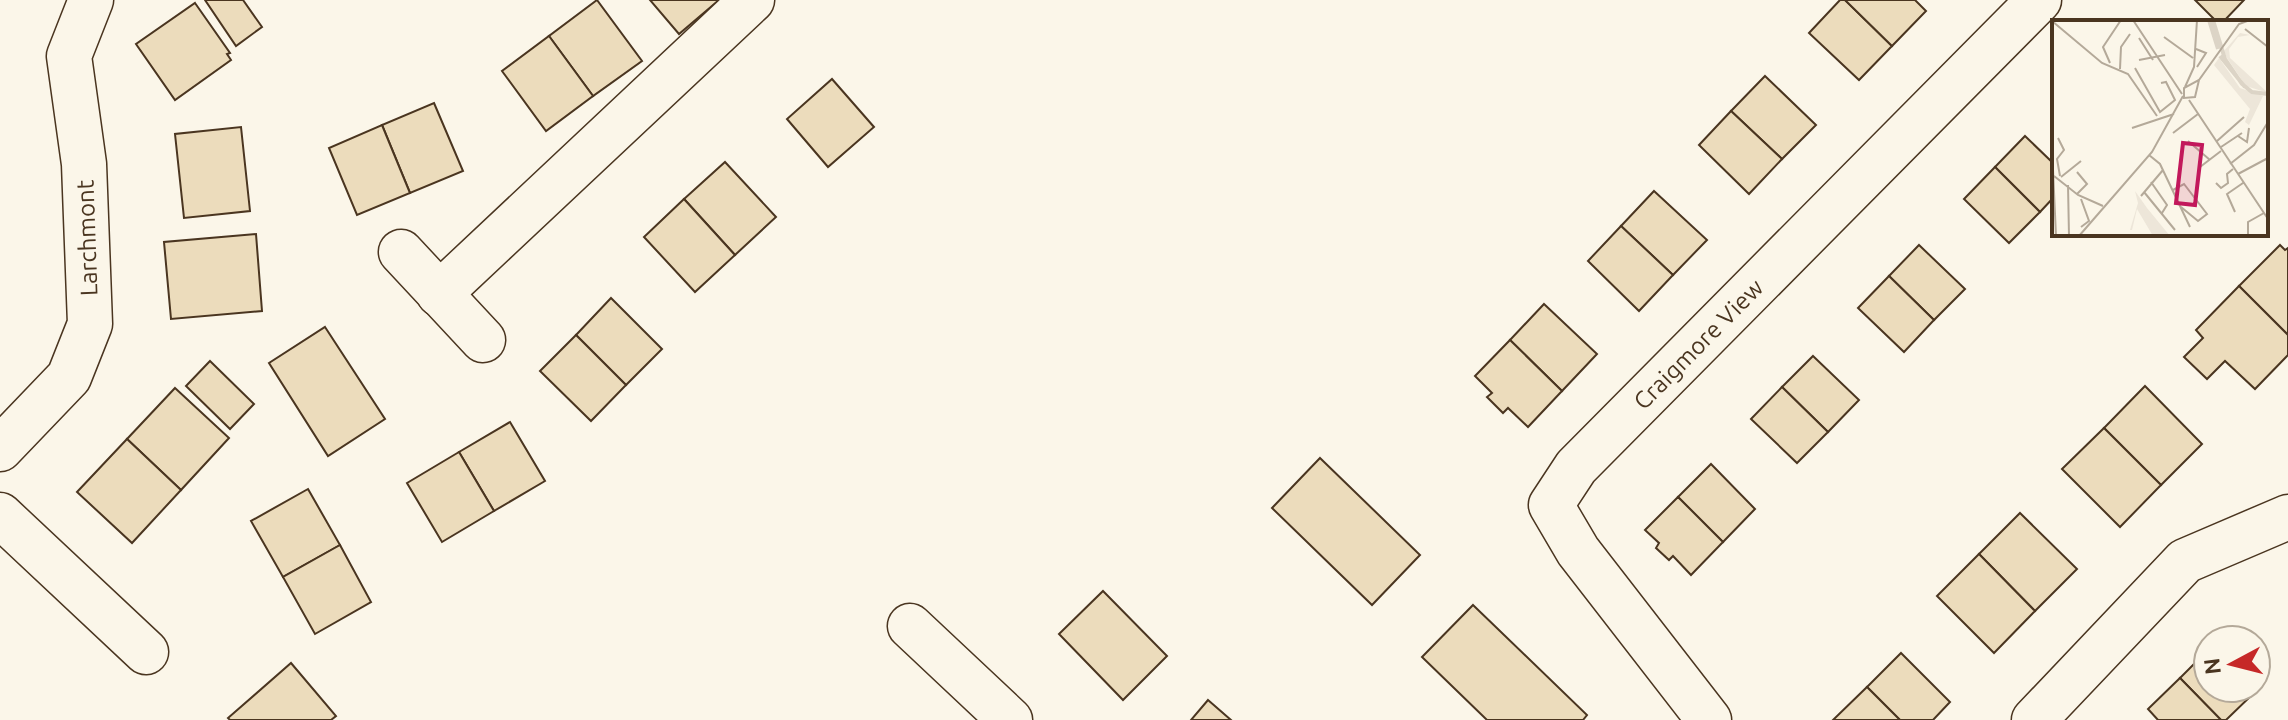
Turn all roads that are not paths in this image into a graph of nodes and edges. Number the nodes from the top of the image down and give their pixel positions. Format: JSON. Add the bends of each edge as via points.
{"nodes":[{"id":1,"x":91,"y":0,"type":"edge"},
{"id":2,"x":752,"y":0,"type":"edge"},
{"id":3,"x":2039,"y":0,"type":"edge"},
{"id":4,"x":401,"y":252,"type":"dead end"},
{"id":5,"x":439,"y":294,"type":"junction"},
{"id":6,"x":483,"y":340,"type":"dead end"},
{"id":7,"x":0,"y":449,"type":"edge"},
{"id":8,"x":0,"y":515,"type":"edge"},
{"id":9,"x":2288,"y":517,"type":"edge"},
{"id":10,"x":910,"y":626,"type":"dead end"},
{"id":11,"x":146,"y":652,"type":"dead end"},
{"id":12,"x":1010,"y":720,"type":"edge"},
{"id":13,"x":1709,"y":720,"type":"edge"},
{"id":14,"x":2034,"y":720,"type":"edge"}],
"edges":[{"from":1,"to":7,"type":"street","name":"Larchmont","via":[[69,56],[84,164],[90,324],[69,377]]},
{"from":2,"to":5,"type":"street"},
{"from":3,"to":13,"type":"street","name":"Craigmore View","via":[[1576,467],[1551,505],[1578,551]]},
{"from":4,"to":5,"type":"street"},
{"from":5,"to":6,"type":"street"},
{"from":8,"to":11,"type":"street"},
{"from":9,"to":14,"type":"street","via":[[2185,561]]},
{"from":10,"to":12,"type":"street"}]}
